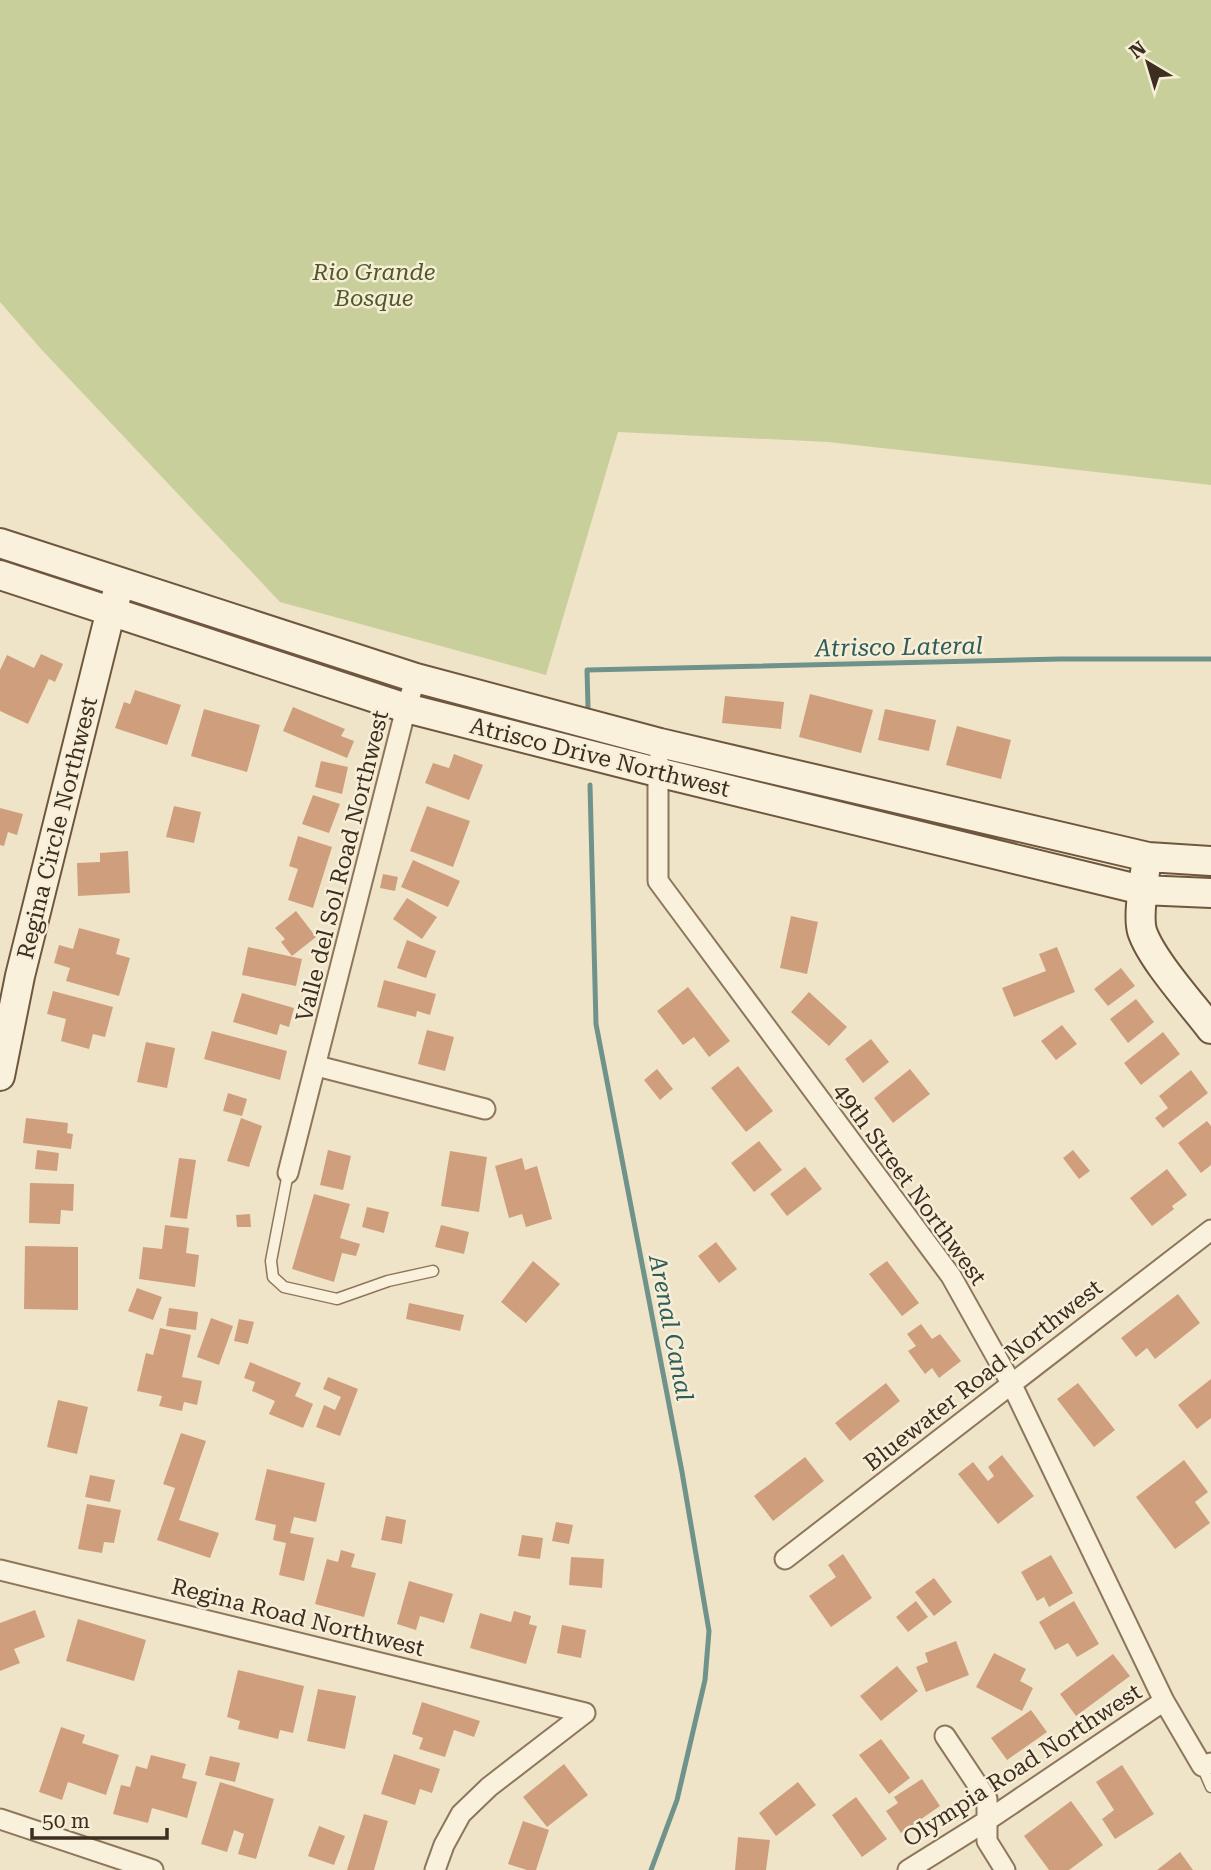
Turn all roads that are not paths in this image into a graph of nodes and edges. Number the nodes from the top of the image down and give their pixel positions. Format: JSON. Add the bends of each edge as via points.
{"nodes":[{"id":1,"x":0,"y":543,"type":"edge"},
{"id":2,"x":0,"y":575,"type":"edge"},
{"id":3,"x":122,"y":582,"type":"junction"},
{"id":4,"x":110,"y":612,"type":"junction"},
{"id":5,"x":416,"y":678,"type":"junction"},
{"id":6,"x":406,"y":708,"type":"junction"},
{"id":7,"x":660,"y":743,"type":"junction"},
{"id":8,"x":657,"y":772,"type":"junction"},
{"id":9,"x":1148,"y":857,"type":"junction"},
{"id":10,"x":1211,"y":861,"type":"edge"},
{"id":11,"x":1142,"y":890,"type":"junction"},
{"id":12,"x":1211,"y":893,"type":"edge"},
{"id":13,"x":1211,"y":1029,"type":"edge"},
{"id":14,"x":317,"y":1066,"type":"junction"},
{"id":15,"x":0,"y":1076,"type":"edge"},
{"id":16,"x":485,"y":1109,"type":"dead end"},
{"id":17,"x":288,"y":1173,"type":"joint"},
{"id":18,"x":1211,"y":1230,"type":"edge"},
{"id":19,"x":433,"y":1271,"type":"dead end"},
{"id":20,"x":1011,"y":1383,"type":"junction"},
{"id":21,"x":785,"y":1559,"type":"dead end"},
{"id":22,"x":0,"y":1570,"type":"edge"},
{"id":23,"x":1164,"y":1701,"type":"junction"},
{"id":24,"x":945,"y":1736,"type":"dead end"},
{"id":25,"x":1206,"y":1764,"type":"edge"},
{"id":26,"x":1211,"y":1787,"type":"edge"},
{"id":27,"x":0,"y":1819,"type":"edge"},
{"id":28,"x":988,"y":1820,"type":"junction"},
{"id":29,"x":153,"y":1870,"type":"edge"},
{"id":30,"x":435,"y":1870,"type":"edge"},
{"id":31,"x":908,"y":1870,"type":"edge"},
{"id":32,"x":1005,"y":1870,"type":"edge"}],
"edges":[{"from":1,"to":3,"type":"main road","name":"Atrisco Drive Northwest"},
{"from":2,"to":4,"type":"main road","name":"Atrisco Drive Northwest"},
{"from":3,"to":4,"type":"main road","name":"Regina Circle Northwest"},
{"from":3,"to":5,"type":"main road","name":"Atrisco Drive Northwest"},
{"from":4,"to":6,"type":"main road","name":"Atrisco Drive Northwest"},
{"from":4,"to":15,"type":"main road","name":"Regina Circle Northwest","via":[[20,976]]},
{"from":5,"to":6,"type":"street","name":"Valle del Sol Road Northwest"},
{"from":5,"to":7,"type":"main road","name":"Atrisco Drive Northwest"},
{"from":6,"to":8,"type":"main road","name":"Atrisco Drive Northwest"},
{"from":6,"to":14,"type":"street","name":"Valle del Sol Road Northwest"},
{"from":7,"to":8,"type":"street","name":"49th Street Northwest"},
{"from":7,"to":9,"type":"main road","name":"Atrisco Drive Northwest"},
{"from":8,"to":11,"type":"main road","name":"Atrisco Drive Northwest"},
{"from":8,"to":20,"type":"street","name":"49th Street Northwest","via":[[658,881],[951,1276]]},
{"from":9,"to":10,"type":"main road","name":"Atrisco Drive Northwest"},
{"from":9,"to":11,"type":"main road"},
{"from":11,"to":12,"type":"main road","name":"Atrisco Drive Northwest"},
{"from":11,"to":13,"type":"main road","via":[[1142,929],[1151,950]]},
{"from":14,"to":16,"type":"street"},
{"from":14,"to":17,"type":"street","name":"Valle del Sol Road Northwest"},
{"from":17,"to":19,"type":"lane","via":[[271,1261],[273,1277],[284,1287],[337,1299]]},
{"from":18,"to":20,"type":"street","name":"Bluewater Road Northwest"},
{"from":20,"to":21,"type":"street","name":"Bluewater Road Northwest"},
{"from":20,"to":23,"type":"street","name":"49th Street Northwest"},
{"from":22,"to":30,"type":"street","name":"Regina Road Northwest","via":[[585,1713],[461,1814]]},
{"from":23,"to":25,"type":"street","name":"49th Street Northwest"},
{"from":23,"to":28,"type":"street","name":"Olympia Road Northwest"},
{"from":24,"to":28,"type":"street","via":[[987,1799]]},
{"from":25,"to":26,"type":"lane"},
{"from":27,"to":29,"type":"street"},
{"from":28,"to":31,"type":"street","name":"Olympia Road Northwest"},
{"from":28,"to":32,"type":"street","via":[[987,1841]]}]}
